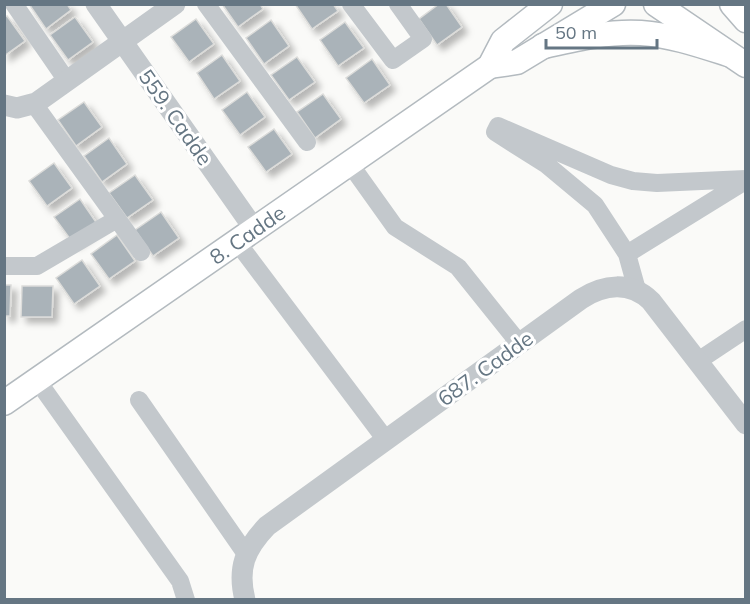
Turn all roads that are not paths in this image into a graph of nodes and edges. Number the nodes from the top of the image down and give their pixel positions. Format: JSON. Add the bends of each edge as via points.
{"nodes":[{"id":1,"x":14,"y":4,"type":"edge"},
{"id":2,"x":96,"y":4,"type":"edge"},
{"id":3,"x":175,"y":4,"type":"edge"},
{"id":4,"x":206,"y":4,"type":"edge"},
{"id":5,"x":398,"y":4,"type":"edge"},
{"id":6,"x":550,"y":4,"type":"edge"},
{"id":7,"x":613,"y":4,"type":"edge"},
{"id":8,"x":656,"y":4,"type":"edge"},
{"id":9,"x":732,"y":4,"type":"edge"},
{"id":10,"x":741,"y":4,"type":"edge"},
{"id":11,"x":357,"y":6,"type":"edge"},
{"id":12,"x":746,"y":18,"type":"edge"},
{"id":13,"x":123,"y":41,"type":"junction"},
{"id":14,"x":543,"y":46,"type":"junction"},
{"id":15,"x":737,"y":60,"type":"edge"},
{"id":16,"x":490,"y":66,"type":"junction"},
{"id":17,"x":67,"y":81,"type":"junction"},
{"id":18,"x":34,"y":104,"type":"junction"},
{"id":19,"x":5,"y":107,"type":"edge"},
{"id":20,"x":306,"y":142,"type":"dead end"},
{"id":21,"x":350,"y":164,"type":"junction"},
{"id":22,"x":746,"y":180,"type":"edge"},
{"id":23,"x":117,"y":219,"type":"junction"},
{"id":24,"x":246,"y":236,"type":"junction"},
{"id":25,"x":141,"y":252,"type":"dead end"},
{"id":26,"x":627,"y":254,"type":"junction"},
{"id":27,"x":4,"y":266,"type":"edge"},
{"id":28,"x":637,"y":290,"type":"junction"},
{"id":29,"x":746,"y":329,"type":"edge"},
{"id":30,"x":519,"y":343,"type":"junction"},
{"id":31,"x":698,"y":361,"type":"junction"},
{"id":32,"x":38,"y":380,"type":"junction"},
{"id":33,"x":139,"y":400,"type":"dead end"},
{"id":34,"x":4,"y":403,"type":"edge"},
{"id":35,"x":746,"y":424,"type":"edge"},
{"id":36,"x":386,"y":440,"type":"junction"},
{"id":37,"x":246,"y":554,"type":"junction"},
{"id":38,"x":186,"y":600,"type":"edge"},
{"id":39,"x":245,"y":600,"type":"edge"}],
"edges":[{"from":1,"to":17,"type":"street"},
{"from":2,"to":13,"type":"street","name":"559. Cadde"},
{"from":3,"to":13,"type":"street"},
{"from":4,"to":20,"type":"street"},
{"from":5,"to":11,"type":"street","via":[[423,39],[393,60]]},
{"from":6,"to":16,"type":"main road","name":"8. Cadde","via":[[503,42]]},
{"from":7,"to":14,"type":"main road","name":"8. Cadde"},
{"from":8,"to":15,"type":"main road"},
{"from":9,"to":12,"type":"main road"},
{"from":10,"to":12,"type":"main road"},
{"from":13,"to":17,"type":"street"},
{"from":13,"to":24,"type":"street","name":"559. Cadde"},
{"from":14,"to":15,"type":"main road","via":[[583,37],[639,33],[668,37]]},
{"from":14,"to":16,"type":"main road","name":"8. Cadde","via":[[517,62]]},
{"from":16,"to":21,"type":"main road","name":"8. Cadde"},
{"from":17,"to":18,"type":"street"},
{"from":18,"to":19,"type":"street"},
{"from":18,"to":23,"type":"street"},
{"from":21,"to":24,"type":"main road","name":"8. Cadde"},
{"from":21,"to":30,"type":"street","via":[[395,227],[458,267]]},
{"from":22,"to":26,"type":"street"},
{"from":22,"to":26,"type":"street","via":[[633,181],[611,176],[498,126],[495,132],[547,165],[595,206]]},
{"from":23,"to":25,"type":"street"},
{"from":23,"to":27,"type":"street","via":[[37,266]]},
{"from":24,"to":32,"type":"main road","name":"8. Cadde"},
{"from":24,"to":36,"type":"street"},
{"from":26,"to":28,"type":"street"},
{"from":28,"to":30,"type":"street","name":"687. Cadde","via":[[616,286],[590,293]]},
{"from":28,"to":31,"type":"street","via":[[657,307]]},
{"from":29,"to":31,"type":"street"},
{"from":30,"to":36,"type":"street","name":"687. Cadde"},
{"from":31,"to":35,"type":"street"},
{"from":32,"to":34,"type":"main road","name":"8. Cadde"},
{"from":32,"to":38,"type":"street","via":[[180,581]]},
{"from":33,"to":37,"type":"street"},
{"from":36,"to":37,"type":"street","name":"687. Cadde","via":[[267,526]]},
{"from":37,"to":39,"type":"street","name":"687. Cadde","via":[[242,586]]}]}
